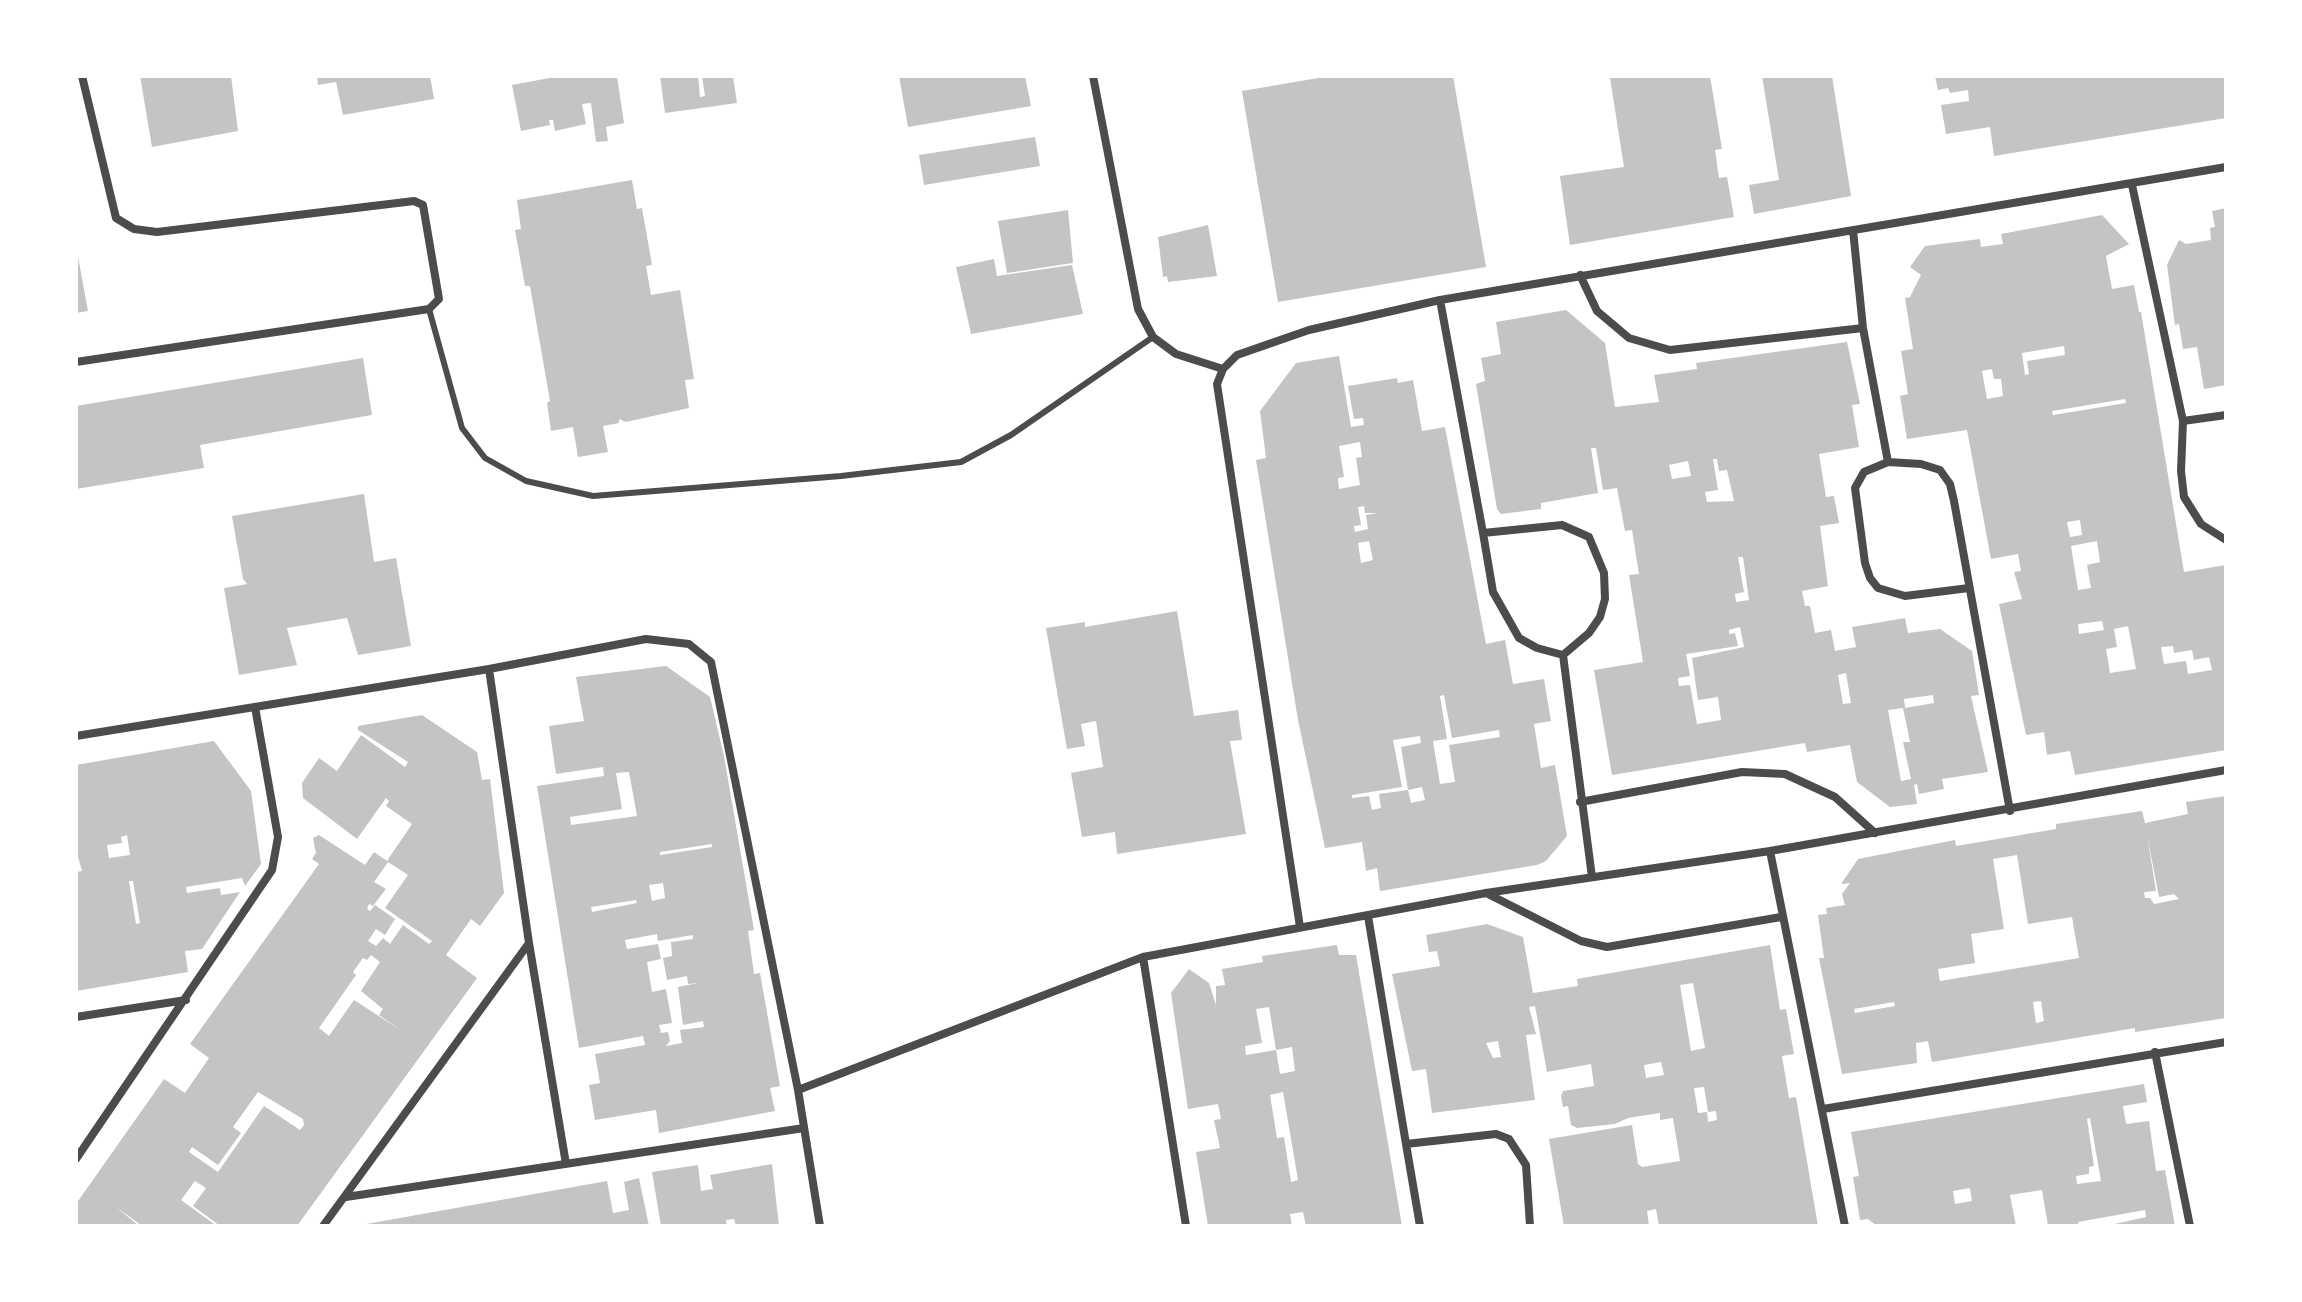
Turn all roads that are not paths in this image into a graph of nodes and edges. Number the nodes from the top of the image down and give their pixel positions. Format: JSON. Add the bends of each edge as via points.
{"nodes":[{"id":1,"x":82,"y":76,"type":"edge"},
{"id":2,"x":1093,"y":76,"type":"edge"},
{"id":3,"x":2226,"y":167,"type":"edge"},
{"id":4,"x":2132,"y":185,"type":"junction"},
{"id":5,"x":1853,"y":230,"type":"junction"},
{"id":6,"x":1580,"y":275,"type":"junction"},
{"id":7,"x":1440,"y":300,"type":"junction"},
{"id":8,"x":429,"y":309,"type":"junction"},
{"id":9,"x":1863,"y":328,"type":"junction"},
{"id":10,"x":1153,"y":337,"type":"junction"},
{"id":11,"x":76,"y":362,"type":"edge"},
{"id":12,"x":1223,"y":369,"type":"junction"},
{"id":13,"x":2226,"y":415,"type":"edge"},
{"id":14,"x":2183,"y":421,"type":"junction"},
{"id":15,"x":1888,"y":462,"type":"junction"},
{"id":16,"x":1483,"y":533,"type":"junction"},
{"id":17,"x":2226,"y":540,"type":"edge"},
{"id":18,"x":1969,"y":588,"type":"junction"},
{"id":19,"x":1563,"y":655,"type":"junction"},
{"id":20,"x":489,"y":669,"type":"junction"},
{"id":21,"x":255,"y":707,"type":"junction"},
{"id":22,"x":76,"y":736,"type":"edge"},
{"id":23,"x":2226,"y":770,"type":"edge"},
{"id":24,"x":1580,"y":802,"type":"junction"},
{"id":25,"x":2010,"y":811,"type":"junction"},
{"id":26,"x":1875,"y":833,"type":"junction"},
{"id":27,"x":1770,"y":851,"type":"junction"},
{"id":28,"x":1592,"y":877,"type":"junction"},
{"id":29,"x":1486,"y":893,"type":"junction"},
{"id":30,"x":1368,"y":916,"type":"junction"},
{"id":31,"x":1781,"y":917,"type":"junction"},
{"id":32,"x":1300,"y":927,"type":"junction"},
{"id":33,"x":529,"y":943,"type":"junction"},
{"id":34,"x":1143,"y":957,"type":"junction"},
{"id":35,"x":186,"y":1000,"type":"junction"},
{"id":36,"x":76,"y":1017,"type":"edge"},
{"id":37,"x":2226,"y":1042,"type":"edge"},
{"id":38,"x":2155,"y":1052,"type":"junction"},
{"id":39,"x":798,"y":1090,"type":"junction"},
{"id":40,"x":1823,"y":1109,"type":"junction"},
{"id":41,"x":804,"y":1128,"type":"junction"},
{"id":42,"x":1406,"y":1144,"type":"junction"},
{"id":43,"x":76,"y":1159,"type":"edge"},
{"id":44,"x":566,"y":1164,"type":"junction"},
{"id":45,"x":345,"y":1197,"type":"junction"},
{"id":46,"x":323,"y":1226,"type":"edge"},
{"id":47,"x":820,"y":1226,"type":"edge"},
{"id":48,"x":1186,"y":1226,"type":"edge"},
{"id":49,"x":1420,"y":1226,"type":"edge"},
{"id":50,"x":1530,"y":1226,"type":"edge"},
{"id":51,"x":1845,"y":1226,"type":"edge"},
{"id":52,"x":2190,"y":1226,"type":"edge"}],
"edges":[{"from":1,"to":8,"type":"street","via":[[116,218],[134,229],[157,232],[414,201],[423,205],[439,299]]},
{"from":2,"to":10,"type":"street","via":[[1138,309]]},
{"from":3,"to":4,"type":"street"},
{"from":4,"to":5,"type":"street"},
{"from":4,"to":14,"type":"street"},
{"from":5,"to":6,"type":"street"},
{"from":5,"to":9,"type":"street"},
{"from":6,"to":7,"type":"street"},
{"from":6,"to":9,"type":"street","via":[[1597,311],[1629,338],[1670,350]]},
{"from":7,"to":12,"type":"street","via":[[1309,330],[1237,355]]},
{"from":7,"to":16,"type":"street"},
{"from":8,"to":10,"type":"lane","via":[[462,428],[485,458],[526,481],[593,496],[961,462],[1011,435]]},
{"from":8,"to":11,"type":"street"},
{"from":9,"to":15,"type":"street"},
{"from":10,"to":12,"type":"street","via":[[1176,354]]},
{"from":12,"to":32,"type":"street","via":[[1217,384]]},
{"from":13,"to":14,"type":"street"},
{"from":14,"to":17,"type":"street","via":[[2184,497],[2201,524]]},
{"from":15,"to":18,"type":"street","via":[[1940,470],[1950,484]]},
{"from":15,"to":18,"type":"street","via":[[1864,472],[1855,488],[1870,578],[1878,588],[1905,596]]},
{"from":16,"to":19,"type":"street","via":[[1493,592],[1519,638]]},
{"from":16,"to":19,"type":"street","via":[[1562,525],[1589,537],[1604,573],[1605,599],[1589,633]]},
{"from":18,"to":25,"type":"street"},
{"from":19,"to":24,"type":"street"},
{"from":20,"to":21,"type":"street"},
{"from":20,"to":33,"type":"street"},
{"from":20,"to":39,"type":"street","via":[[646,639],[689,644],[711,662]]},
{"from":21,"to":22,"type":"street"},
{"from":21,"to":35,"type":"street","via":[[277,854],[272,870]]},
{"from":23,"to":25,"type":"street"},
{"from":24,"to":26,"type":"street","via":[[1742,772],[1785,774],[1835,797]]},
{"from":24,"to":28,"type":"street"},
{"from":25,"to":26,"type":"street"},
{"from":26,"to":27,"type":"street"},
{"from":27,"to":28,"type":"street"},
{"from":27,"to":31,"type":"street"},
{"from":28,"to":29,"type":"street"},
{"from":29,"to":30,"type":"street"},
{"from":29,"to":31,"type":"street","via":[[1581,941],[1607,947]]},
{"from":30,"to":32,"type":"street"},
{"from":30,"to":42,"type":"street"},
{"from":31,"to":40,"type":"street"},
{"from":32,"to":34,"type":"street"},
{"from":33,"to":44,"type":"street"},
{"from":33,"to":45,"type":"street"},
{"from":34,"to":39,"type":"street"},
{"from":34,"to":48,"type":"street"},
{"from":35,"to":36,"type":"street"},
{"from":35,"to":43,"type":"street"},
{"from":37,"to":38,"type":"street"},
{"from":38,"to":40,"type":"street"},
{"from":38,"to":52,"type":"street"},
{"from":39,"to":41,"type":"street"},
{"from":40,"to":51,"type":"street"},
{"from":41,"to":44,"type":"street"},
{"from":41,"to":47,"type":"street"},
{"from":42,"to":49,"type":"street"},
{"from":42,"to":50,"type":"street","via":[[1496,1134],[1509,1139],[1526,1165]]},
{"from":44,"to":45,"type":"street"},
{"from":45,"to":46,"type":"street"}]}
